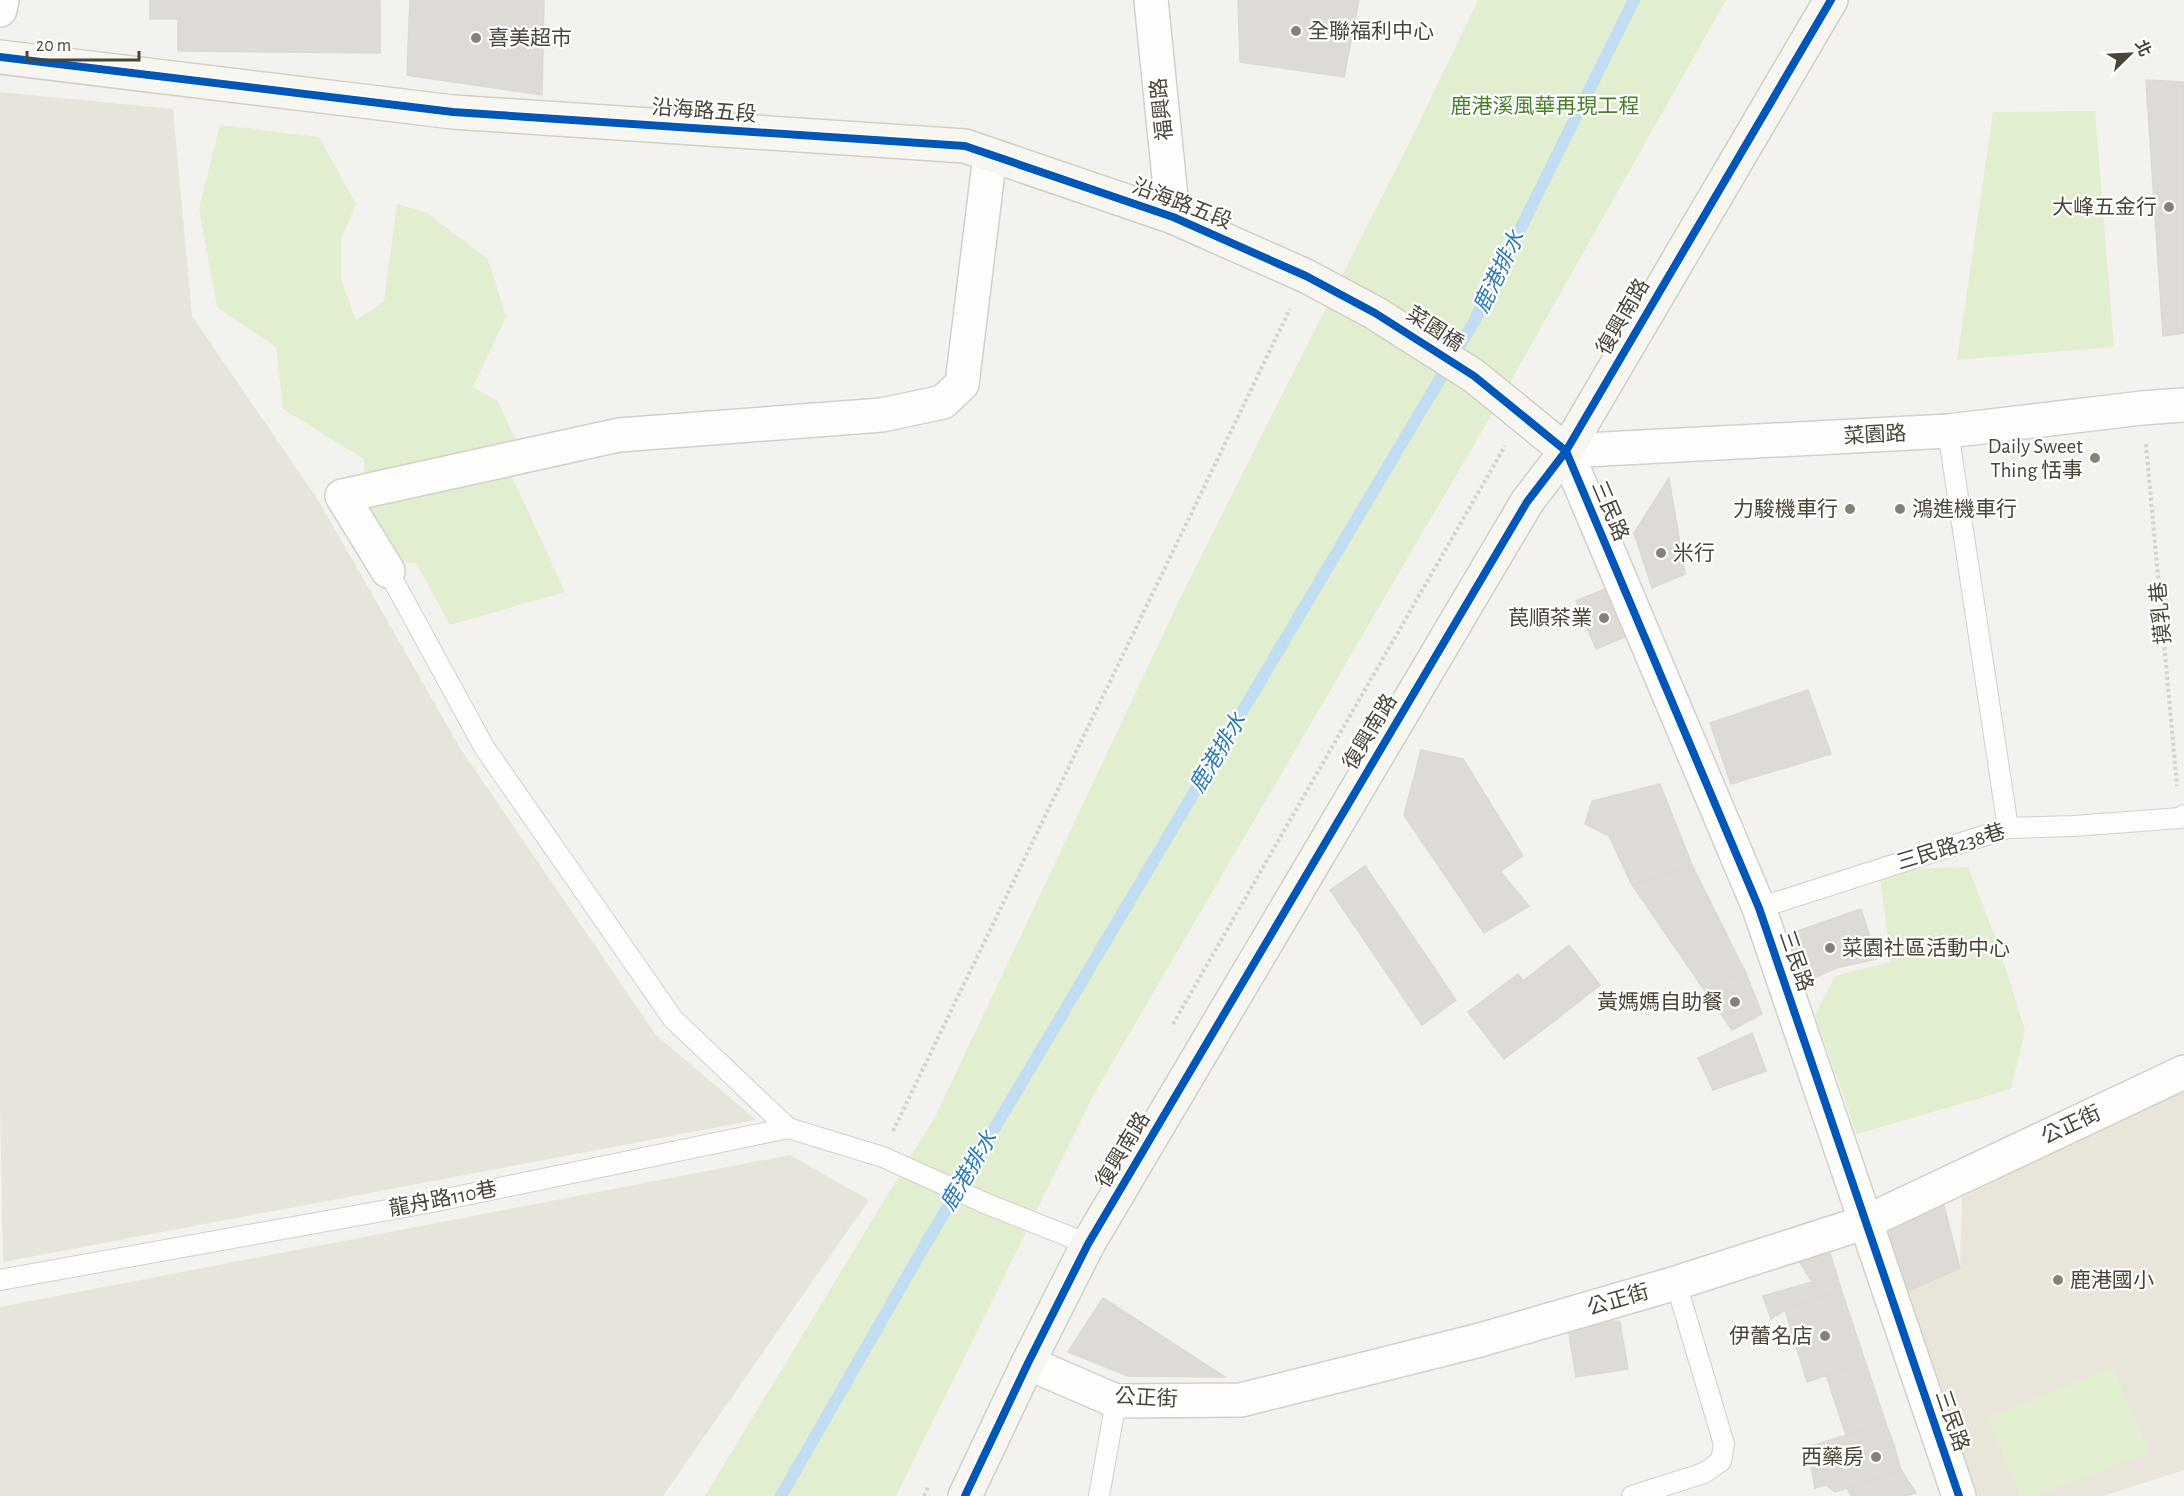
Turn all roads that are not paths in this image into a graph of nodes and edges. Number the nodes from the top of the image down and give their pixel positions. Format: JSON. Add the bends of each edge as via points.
{"nodes":[{"id":1,"x":2,"y":0,"type":"edge"},
{"id":2,"x":1150,"y":0,"type":"edge"},
{"id":3,"x":1831,"y":0,"type":"edge"},
{"id":4,"x":0,"y":10,"type":"edge"},
{"id":5,"x":0,"y":57,"type":"edge"},
{"id":6,"x":990,"y":155,"type":"junction"},
{"id":7,"x":1173,"y":218,"type":"junction"},
{"id":8,"x":1375,"y":313,"type":"joint"},
{"id":9,"x":2184,"y":405,"type":"edge"},
{"id":10,"x":1948,"y":431,"type":"junction"},
{"id":11,"x":1566,"y":451,"type":"junction"},
{"id":12,"x":388,"y":571,"type":"joint"},
{"id":13,"x":2182,"y":817,"type":"edge"},
{"id":14,"x":2008,"y":828,"type":"junction"},
{"id":15,"x":1759,"y":908,"type":"junction"},
{"id":16,"x":2184,"y":1072,"type":"edge"},
{"id":17,"x":788,"y":1128,"type":"junction"},
{"id":18,"x":1866,"y":1222,"type":"junction"},
{"id":19,"x":1088,"y":1244,"type":"junction"},
{"id":20,"x":0,"y":1280,"type":"edge"},
{"id":21,"x":1676,"y":1283,"type":"junction"},
{"id":22,"x":1028,"y":1363,"type":"junction"},
{"id":23,"x":1116,"y":1401,"type":"junction"},
{"id":24,"x":966,"y":1496,"type":"edge"},
{"id":25,"x":1098,"y":1496,"type":"edge"},
{"id":26,"x":1632,"y":1496,"type":"edge"},
{"id":27,"x":1959,"y":1496,"type":"edge"}],
"edges":[{"from":1,"to":4,"type":"street"},
{"from":2,"to":7,"type":"street","name":"福興路"},
{"from":3,"to":11,"type":"street","name":"復興南路"},
{"from":5,"to":6,"type":"street","name":"沿海路五段","via":[[453,112],[965,146]]},
{"from":6,"to":7,"type":"street","name":"沿海路五段"},
{"from":6,"to":12,"type":"street","via":[[962,384],[943,402],[882,415],[619,435],[342,496]]},
{"from":7,"to":8,"type":"street","name":"沿海路五段","via":[[1306,276]]},
{"from":8,"to":11,"type":"street","name":"菜園橋","via":[[1474,376]]},
{"from":9,"to":10,"type":"street","name":"菜園路"},
{"from":10,"to":11,"type":"street","name":"菜園路"},
{"from":10,"to":14,"type":"lane"},
{"from":11,"to":15,"type":"street","name":"三民路"},
{"from":11,"to":19,"type":"street","name":"復興南路","via":[[1521,512]]},
{"from":12,"to":17,"type":"lane","via":[[484,747],[672,1019]]},
{"from":13,"to":14,"type":"lane","name":"三民路238巷"},
{"from":14,"to":15,"type":"lane","name":"三民路238巷"},
{"from":15,"to":18,"type":"street","name":"三民路"},
{"from":16,"to":18,"type":"street","name":"公正街"},
{"from":17,"to":19,"type":"lane","name":"龍舟路110巷","via":[[883,1157]]},
{"from":17,"to":20,"type":"lane","name":"龍舟路110巷","via":[[432,1202]]},
{"from":18,"to":21,"type":"street","name":"公正街"},
{"from":18,"to":27,"type":"street","name":"三民路"},
{"from":19,"to":22,"type":"street","name":"復興南路"},
{"from":21,"to":23,"type":"street","name":"公正街","via":[[1480,1340],[1241,1400]]},
{"from":21,"to":26,"type":"lane","via":[[1724,1444],[1721,1461],[1704,1473]]},
{"from":22,"to":23,"type":"street","name":"公正街"},
{"from":22,"to":24,"type":"street","name":"復興南路"},
{"from":23,"to":25,"type":"lane"}]}
